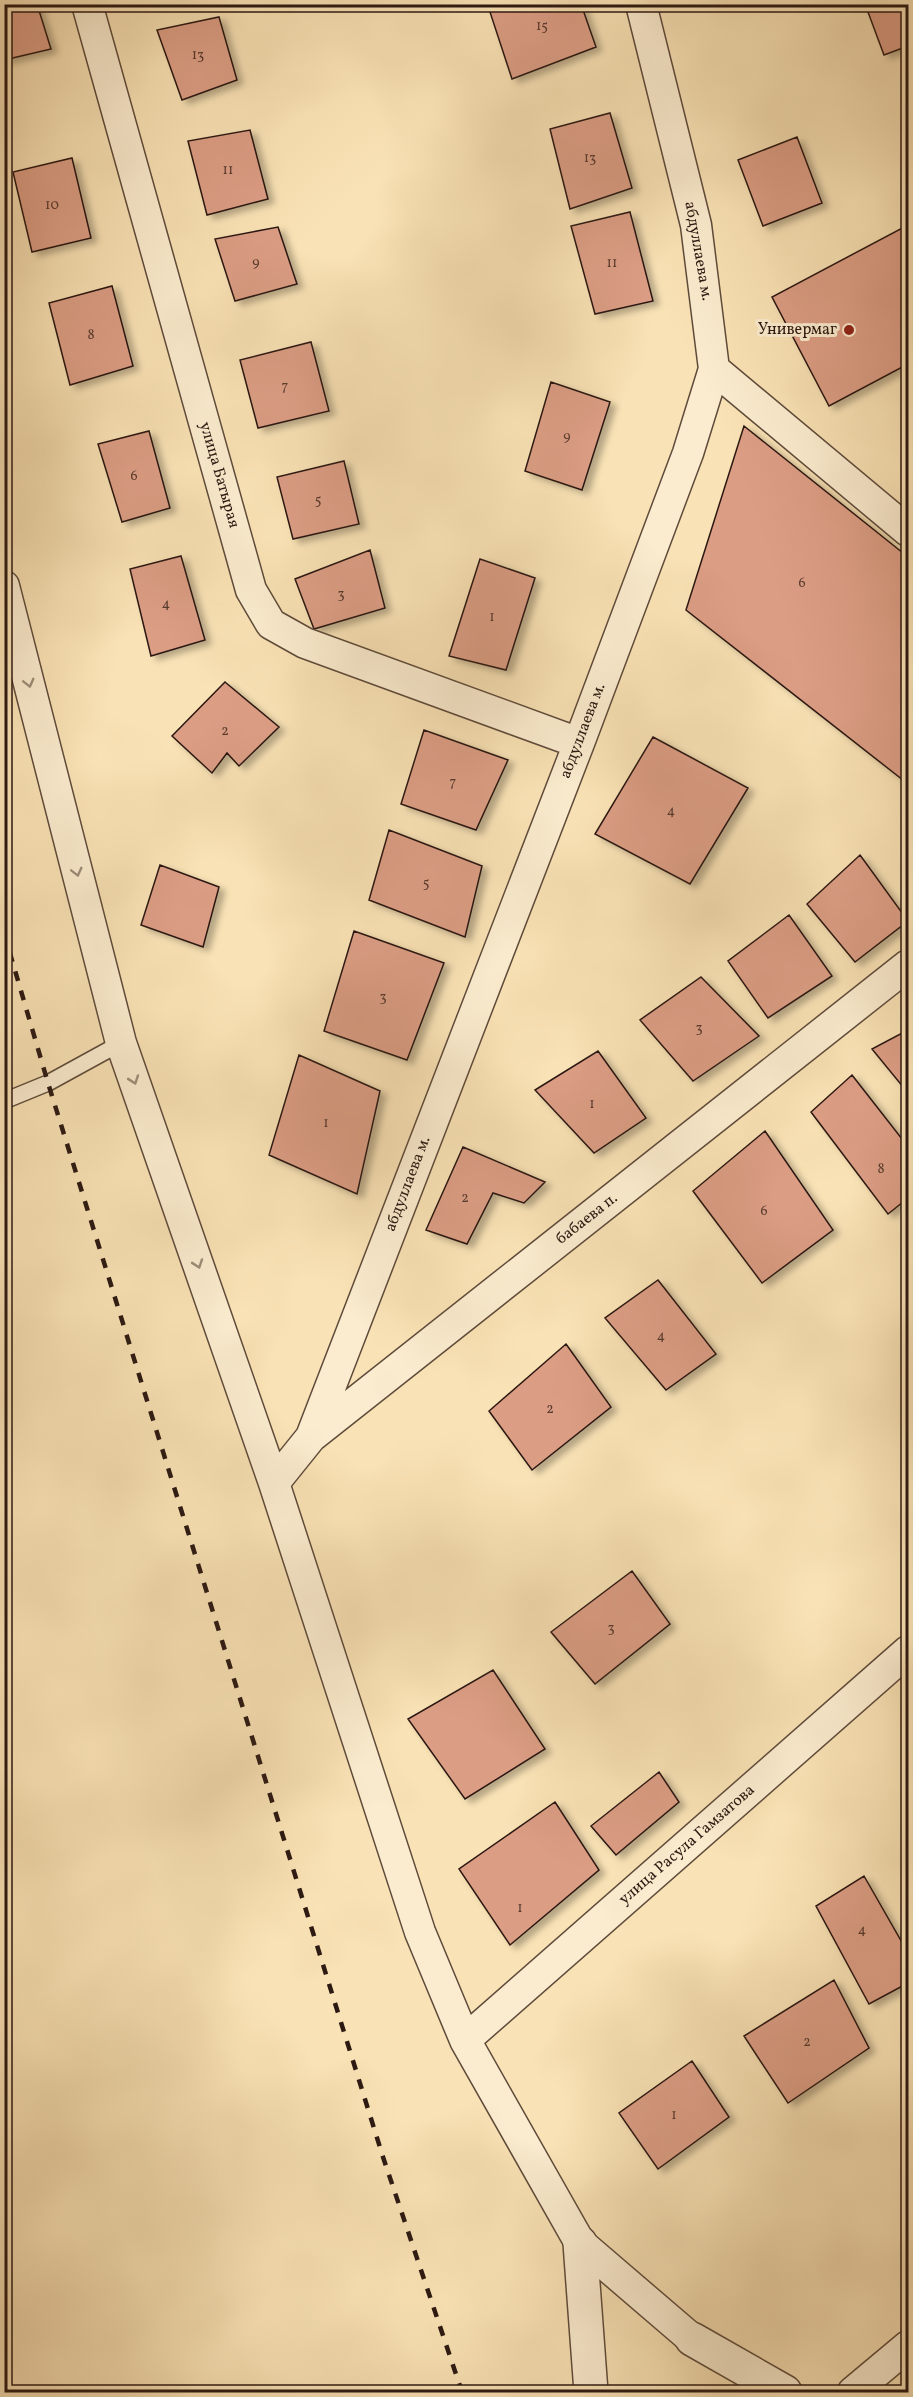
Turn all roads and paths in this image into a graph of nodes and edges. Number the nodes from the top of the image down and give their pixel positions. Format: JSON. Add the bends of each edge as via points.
{"nodes":[{"id":1,"x":87,"y":4,"type":"edge"},
{"id":2,"x":641,"y":4,"type":"edge"},
{"id":3,"x":714,"y":369,"type":"junction"},
{"id":4,"x":909,"y":531,"type":"edge"},
{"id":5,"x":4,"y":585,"type":"edge"},
{"id":6,"x":579,"y":743,"type":"junction"},
{"id":7,"x":909,"y":965,"type":"edge"},
{"id":8,"x":120,"y":1043,"type":"junction"},
{"id":9,"x":4,"y":1101,"type":"edge"},
{"id":10,"x":311,"y":1437,"type":"junction"},
{"id":11,"x":274,"y":1483,"type":"junction"},
{"id":12,"x":909,"y":1651,"type":"edge"},
{"id":13,"x":465,"y":2040,"type":"junction"},
{"id":14,"x":580,"y":2243,"type":"junction"},
{"id":15,"x":692,"y":2339,"type":"joint"},
{"id":16,"x":909,"y":2346,"type":"edge"},
{"id":17,"x":591,"y":2392,"type":"edge"},
{"id":18,"x":784,"y":2392,"type":"edge"},
{"id":19,"x":853,"y":2392,"type":"edge"}],
"edges":[{"from":1,"to":6,"type":"street","name":"улица Батырая","via":[[251,590],[271,624],[305,644]]},
{"from":2,"to":3,"type":"street","name":"абдуллаева м.","via":[[696,225]]},
{"from":3,"to":4,"type":"street"},
{"from":3,"to":6,"type":"street","name":"абдуллаева м.","via":[[688,453]]},
{"from":5,"to":8,"type":"street","one_way":true},
{"from":6,"to":10,"type":"street","name":"абдуллаева м."},
{"from":7,"to":10,"type":"street","name":"бабаева п."},
{"from":8,"to":9,"type":"lane","via":[[48,1083]]},
{"from":8,"to":11,"type":"street","one_way":true},
{"from":10,"to":11,"type":"street","name":"бабаева п."},
{"from":11,"to":13,"type":"street","via":[[420,1932]]},
{"from":12,"to":13,"type":"street","name":"улица Расула Гамзатова"},
{"from":13,"to":14,"type":"street"},
{"from":14,"to":15,"type":"street"},
{"from":14,"to":17,"type":"street"},
{"from":15,"to":18,"type":"street"},
{"from":16,"to":19,"type":"street"}]}
